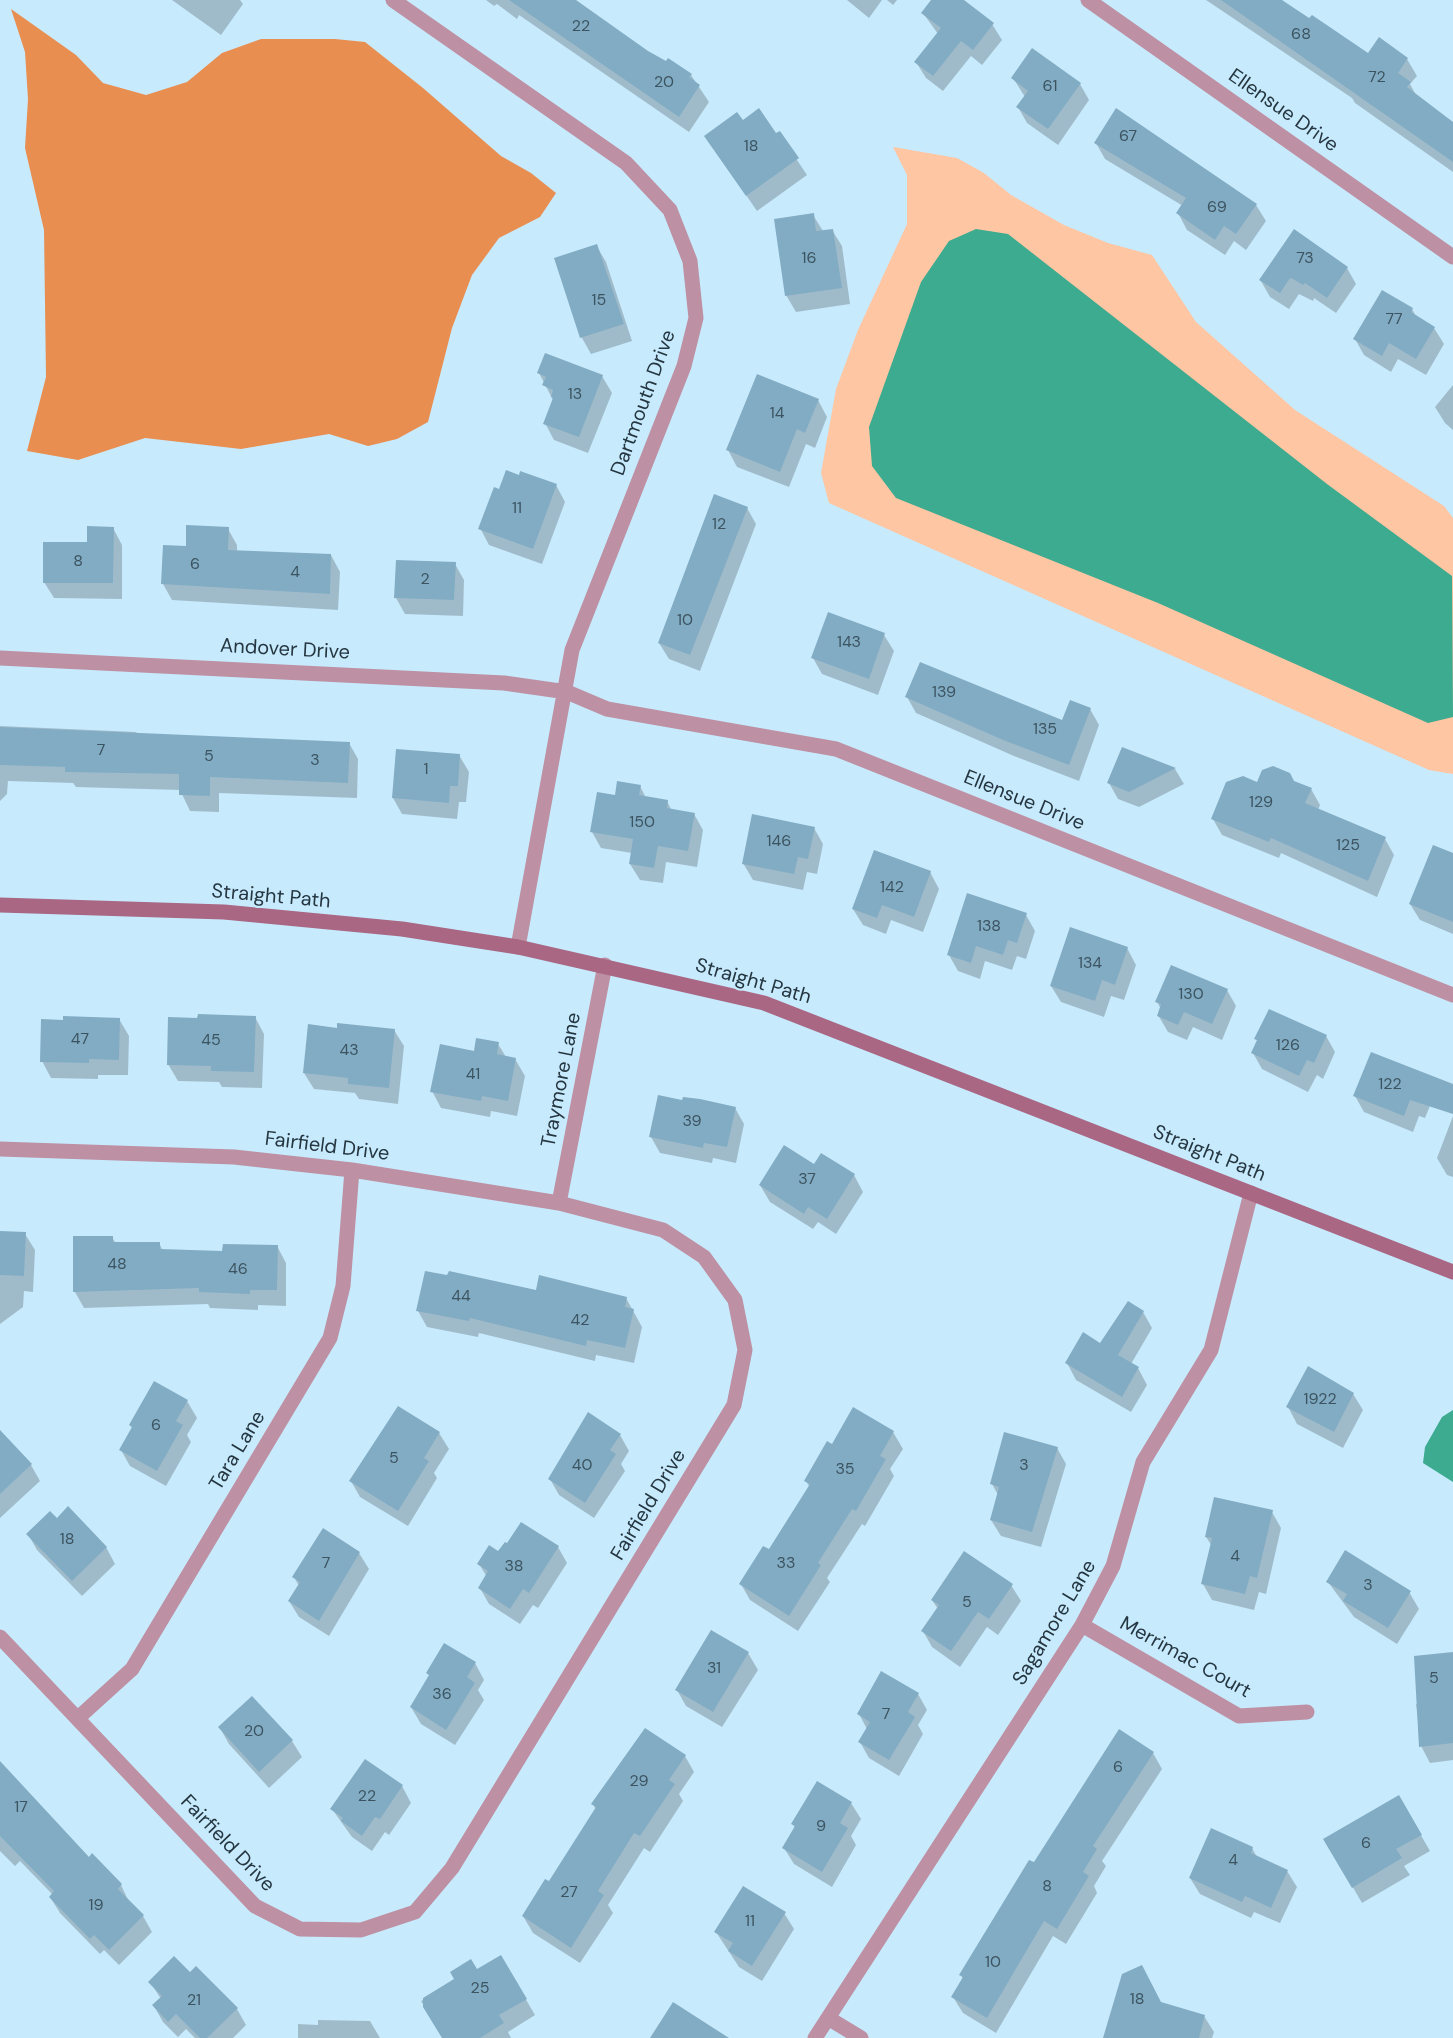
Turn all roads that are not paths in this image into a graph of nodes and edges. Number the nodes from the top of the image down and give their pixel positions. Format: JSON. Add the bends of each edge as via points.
{"nodes":[{"id":1,"x":393,"y":0,"type":"edge"},
{"id":2,"x":1088,"y":0,"type":"edge"},
{"id":3,"x":1453,"y":257,"type":"edge"},
{"id":4,"x":0,"y":658,"type":"edge"},
{"id":5,"x":567,"y":692,"type":"junction"},
{"id":6,"x":0,"y":905,"type":"edge"},
{"id":7,"x":518,"y":947,"type":"junction"},
{"id":8,"x":605,"y":965,"type":"junction"},
{"id":9,"x":1453,"y":995,"type":"edge"},
{"id":10,"x":0,"y":1149,"type":"edge"},
{"id":11,"x":352,"y":1170,"type":"junction"},
{"id":12,"x":1251,"y":1193,"type":"junction"},
{"id":13,"x":559,"y":1203,"type":"junction"},
{"id":14,"x":1453,"y":1272,"type":"edge"},
{"id":15,"x":1082,"y":1625,"type":"junction"},
{"id":16,"x":0,"y":1637,"type":"edge"},
{"id":17,"x":1307,"y":1713,"type":"dead end"},
{"id":18,"x":78,"y":1718,"type":"junction"},
{"id":19,"x":828,"y":2018,"type":"junction"},
{"id":20,"x":815,"y":2038,"type":"edge"},
{"id":21,"x":861,"y":2038,"type":"edge"}],
"edges":[{"from":1,"to":5,"type":"street","name":"Dartmouth Drive","via":[[626,163],[670,210],[690,261],[696,318],[684,366],[572,650]]},
{"from":2,"to":3,"type":"street","name":"Ellensue Drive"},
{"from":4,"to":5,"type":"street","name":"Andover Drive","via":[[492,682]]},
{"from":5,"to":7,"type":"street","name":"Dartmouth Drive"},
{"from":5,"to":9,"type":"street","name":"Ellensue Drive","via":[[607,709],[836,749]]},
{"from":6,"to":7,"type":"main road","name":"Straight Path","via":[[224,912],[402,929]]},
{"from":7,"to":8,"type":"main road","name":"Straight Path"},
{"from":8,"to":12,"type":"main road","name":"Straight Path","via":[[764,1003]]},
{"from":8,"to":13,"type":"street","name":"Traymore Lane"},
{"from":10,"to":11,"type":"street","name":"Fairfield Drive","via":[[234,1157]]},
{"from":11,"to":13,"type":"street","name":"Fairfield Drive"},
{"from":11,"to":18,"type":"street","name":"Tara Lane","via":[[343,1286],[330,1338],[132,1669]]},
{"from":12,"to":14,"type":"main road","name":"Straight Path"},
{"from":12,"to":15,"type":"street","name":"Sagamore Lane","via":[[1211,1350],[1143,1462],[1113,1566]]},
{"from":13,"to":18,"type":"street","name":"Fairfield Drive","via":[[663,1230],[704,1257],[735,1300],[745,1350],[734,1405],[452,1868],[415,1912],[361,1930],[300,1929],[255,1906]]},
{"from":15,"to":17,"type":"street","name":"Merrimac Court","via":[[1239,1716]]},
{"from":15,"to":19,"type":"street","name":"Sagamore Lane"},
{"from":16,"to":18,"type":"street","name":"Fairfield Drive"},
{"from":19,"to":20,"type":"street","name":"Sagamore Lane"},
{"from":19,"to":21,"type":"street"}]}
